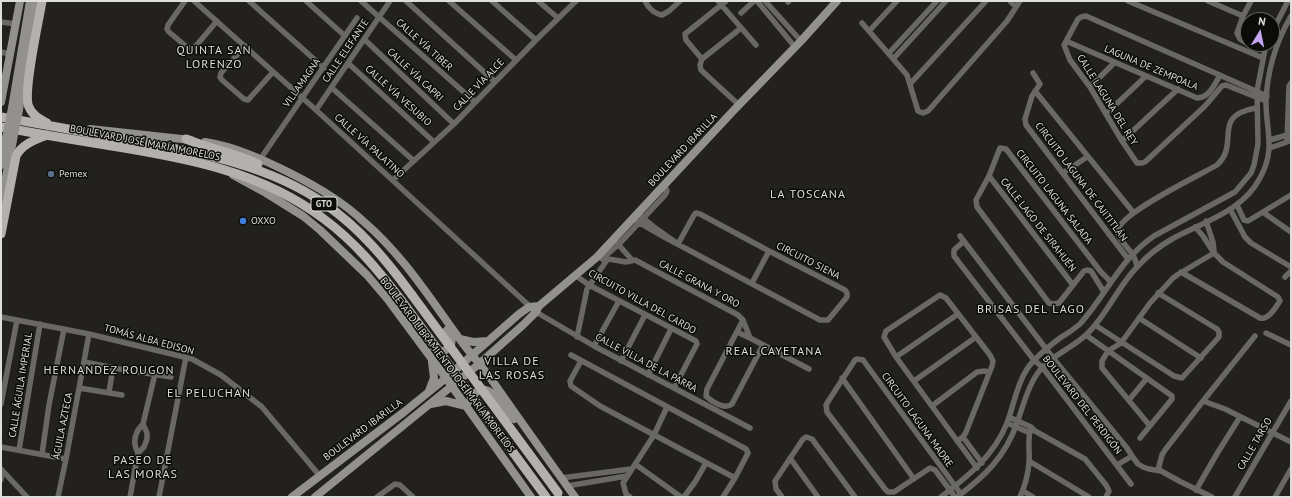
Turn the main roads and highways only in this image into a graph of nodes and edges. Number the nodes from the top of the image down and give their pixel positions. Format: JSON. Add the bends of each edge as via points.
{"nodes":[{"id":1,"x":42,"y":1,"type":"edge"},
{"id":2,"x":1,"y":117,"type":"edge"},
{"id":3,"x":1,"y":127,"type":"edge"},
{"id":4,"x":54,"y":127,"type":"junction"},
{"id":5,"x":48,"y":135,"type":"junction"},
{"id":6,"x":186,"y":139,"type":"road end"},
{"id":7,"x":277,"y":177,"type":"junction"},
{"id":8,"x":1,"y":234,"type":"edge"},
{"id":9,"x":559,"y":495,"type":"edge"},
{"id":10,"x":546,"y":497,"type":"edge"}],
"edges":[{"from":1,"to":4,"type":"main road","via":[[27,97],[32,112]]},
{"from":2,"to":4,"type":"main road","name":"BOULEVARD JOSÉ MARÍA MORELOS","number":"GTO"},
{"from":3,"to":5,"type":"main road","name":"BOULEVARD JOSÉ MARÍA MORELOS","number":"GTO"},
{"from":4,"to":7,"type":"main road","name":"BOULEVARD JOSÉ MARÍA MORELOS","number":"GTO","via":[[167,147],[244,165]]},
{"from":5,"to":8,"type":"main road","via":[[25,145],[17,153]]},
{"from":5,"to":10,"type":"main road","name":"BOULEVARD JOSÉ MARÍA MORELOS","number":"GTO","bridge":true,"via":[[149,152],[222,169],[274,188],[324,218],[364,254],[401,300]]},
{"from":6,"to":7,"type":"main road","via":[[244,158]]},
{"from":7,"to":9,"type":"main road","name":"BOULEVARD JOSÉ MARÍA MORELOS","number":"GTO","bridge":true,"via":[[309,194],[343,218],[391,266]]}]}
